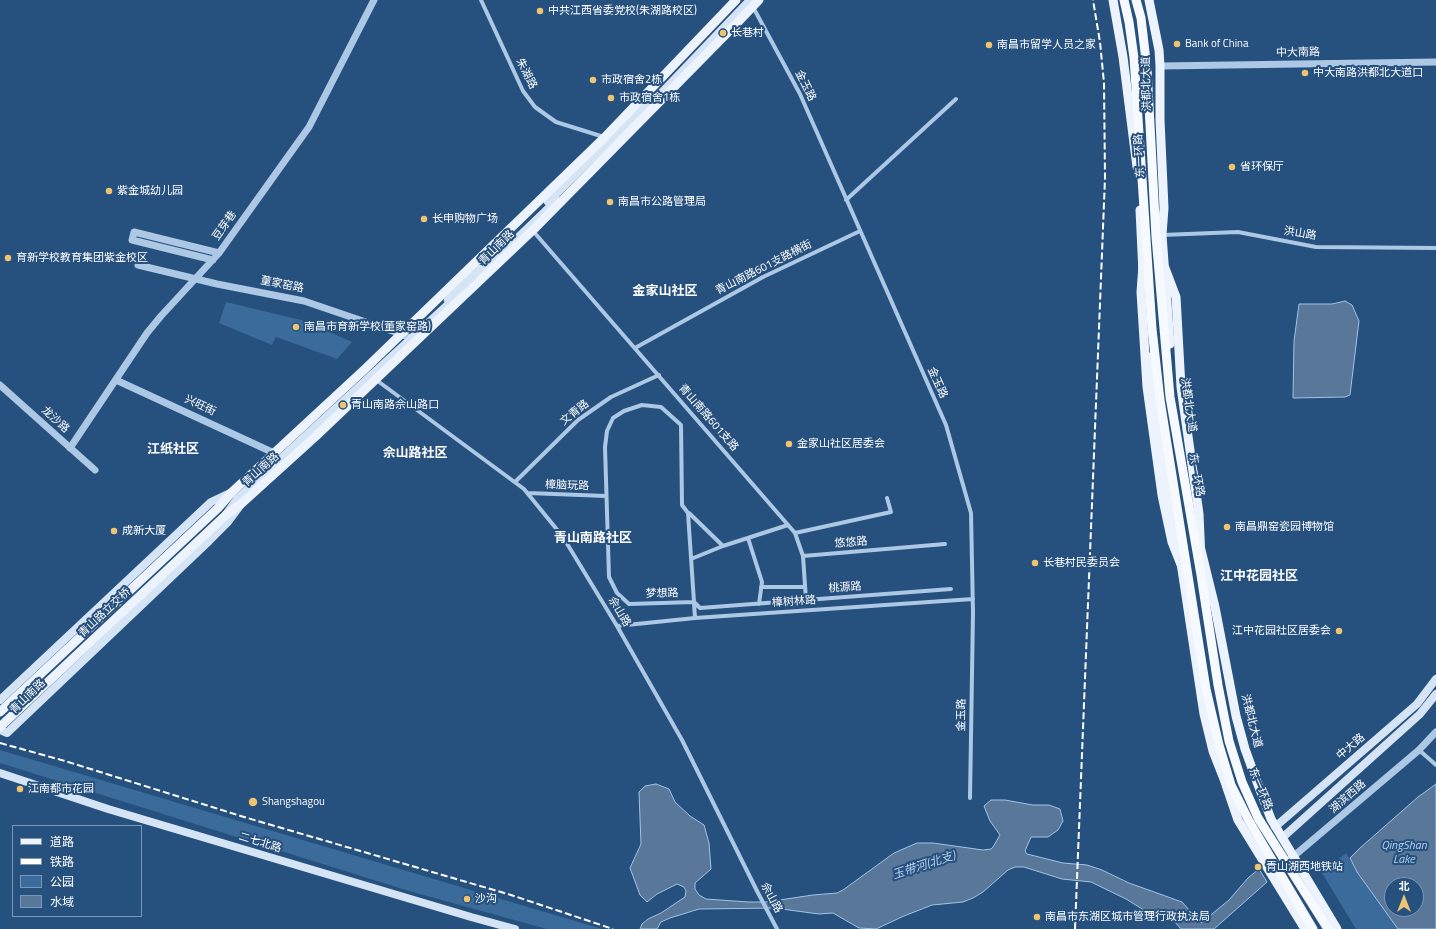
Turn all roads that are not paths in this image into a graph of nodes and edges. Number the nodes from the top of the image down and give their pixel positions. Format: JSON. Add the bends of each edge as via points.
{"nodes":[{"id":1,"x":374,"y":0,"type":"edge"},
{"id":2,"x":482,"y":0,"type":"edge"},
{"id":3,"x":736,"y":0,"type":"edge"},
{"id":4,"x":1114,"y":0,"type":"edge"},
{"id":5,"x":1124,"y":0,"type":"edge"},
{"id":6,"x":1136,"y":0,"type":"edge"},
{"id":7,"x":1149,"y":0,"type":"edge"},
{"id":8,"x":751,"y":1,"type":"edge"},
{"id":9,"x":1436,"y":62,"type":"edge"},
{"id":10,"x":1160,"y":66,"type":"junction"},
{"id":11,"x":956,"y":99,"type":"dead end"},
{"id":12,"x":604,"y":138,"type":"junction"},
{"id":13,"x":846,"y":200,"type":"junction"},
{"id":14,"x":533,"y":230,"type":"junction"},
{"id":15,"x":860,"y":231,"type":"junction"},
{"id":16,"x":1162,"y":235,"type":"junction"},
{"id":17,"x":1436,"y":248,"type":"edge"},
{"id":18,"x":219,"y":253,"type":"junction"},
{"id":19,"x":213,"y":260,"type":"junction"},
{"id":20,"x":138,"y":265,"type":"dead end"},
{"id":21,"x":1142,"y":266,"type":"junction"},
{"id":22,"x":1165,"y":268,"type":"junction"},
{"id":23,"x":195,"y":279,"type":"junction"},
{"id":24,"x":410,"y":337,"type":"junction"},
{"id":25,"x":635,"y":348,"type":"junction"},
{"id":26,"x":370,"y":374,"type":"junction"},
{"id":27,"x":659,"y":375,"type":"junction"},
{"id":28,"x":116,"y":380,"type":"junction"},
{"id":29,"x":0,"y":385,"type":"edge"},
{"id":30,"x":70,"y":448,"type":"junction"},
{"id":31,"x":274,"y":453,"type":"junction"},
{"id":32,"x":95,"y":470,"type":"dead end"},
{"id":33,"x":515,"y":482,"type":"junction"},
{"id":34,"x":232,"y":492,"type":"junction"},
{"id":35,"x":528,"y":493,"type":"junction"},
{"id":36,"x":606,"y":496,"type":"junction"},
{"id":37,"x":887,"y":498,"type":"dead end"},
{"id":38,"x":241,"y":504,"type":"junction"},
{"id":39,"x":218,"y":508,"type":"junction"},
{"id":40,"x":688,"y":513,"type":"junction"},
{"id":41,"x":226,"y":515,"type":"junction"},
{"id":42,"x":788,"y":525,"type":"junction"},
{"id":43,"x":795,"y":533,"type":"junction"},
{"id":44,"x":748,"y":538,"type":"junction"},
{"id":45,"x":945,"y":544,"type":"dead end"},
{"id":46,"x":723,"y":546,"type":"junction"},
{"id":47,"x":803,"y":556,"type":"junction"},
{"id":48,"x":691,"y":559,"type":"junction"},
{"id":49,"x":1201,"y":575,"type":"junction"},
{"id":50,"x":1189,"y":583,"type":"junction"},
{"id":51,"x":761,"y":587,"type":"junction"},
{"id":52,"x":805,"y":587,"type":"junction"},
{"id":53,"x":951,"y":589,"type":"dead end"},
{"id":54,"x":972,"y":599,"type":"junction"},
{"id":55,"x":806,"y":600,"type":"junction"},
{"id":56,"x":694,"y":602,"type":"junction"},
{"id":57,"x":759,"y":604,"type":"junction"},
{"id":58,"x":695,"y":618,"type":"junction"},
{"id":59,"x":617,"y":626,"type":"junction"},
{"id":60,"x":1436,"y":679,"type":"edge"},
{"id":61,"x":1436,"y":694,"type":"edge"},
{"id":62,"x":0,"y":700,"type":"edge"},
{"id":63,"x":0,"y":712,"type":"edge"},
{"id":64,"x":0,"y":727,"type":"edge"},
{"id":65,"x":0,"y":730,"type":"edge"},
{"id":66,"x":1436,"y":732,"type":"edge"},
{"id":67,"x":1419,"y":750,"type":"junction"},
{"id":68,"x":1435,"y":764,"type":"edge"},
{"id":69,"x":0,"y":774,"type":"edge"},
{"id":70,"x":970,"y":798,"type":"dead end"},
{"id":71,"x":1275,"y":827,"type":"junction"},
{"id":72,"x":1282,"y":838,"type":"junction"},
{"id":73,"x":1294,"y":858,"type":"junction"},
{"id":74,"x":1272,"y":875,"type":"junction"},
{"id":75,"x":515,"y":929,"type":"edge"},
{"id":76,"x":777,"y":929,"type":"edge"},
{"id":77,"x":1305,"y":929,"type":"edge"},
{"id":78,"x":1313,"y":929,"type":"edge"},
{"id":79,"x":1328,"y":929,"type":"edge"},
{"id":80,"x":1337,"y":929,"type":"edge"}],
"edges":[{"from":1,"to":18,"type":"street","name":"豆芽巷","via":[[309,127]]},
{"from":2,"to":12,"type":"street","name":"朱湖路","via":[[523,91],[535,107],[556,122]]},
{"from":3,"to":12,"type":"main road","name":"青山南路"},
{"from":4,"to":21,"type":"main road","name":"洪都北大道","via":[[1137,163]]},
{"from":5,"to":50,"type":"highway","name":"东一环路","bridge":true,"via":[[1134,58],[1152,329],[1160,400]]},
{"from":6,"to":49,"type":"highway","name":"东一环路","bridge":true,"via":[[1141,18],[1147,69],[1156,237],[1170,396]]},
{"from":7,"to":10,"type":"main road","name":"洪都北大道"},
{"from":8,"to":13,"type":"street","name":"金玉路","via":[[800,94]]},
{"from":8,"to":14,"type":"main road","name":"青山南路"},
{"from":8,"to":24,"type":"main road","via":[[584,174],[466,288]]},
{"from":9,"to":10,"type":"street","name":"中大南路"},
{"from":10,"to":16,"type":"main road","name":"洪都北大道","via":[[1164,208]]},
{"from":11,"to":13,"type":"street"},
{"from":12,"to":24,"type":"main road","name":"青山南路"},
{"from":13,"to":15,"type":"street","name":"金玉路"},
{"from":14,"to":24,"type":"main road","name":"青山南路"},
{"from":14,"to":25,"type":"street","name":"青山南路601支路"},
{"from":15,"to":25,"type":"street","name":"青山南路601支路横街","via":[[762,277]]},
{"from":15,"to":54,"type":"street","name":"金玉路","via":[[946,425],[971,513]]},
{"from":16,"to":17,"type":"street","name":"洪山路","via":[[1238,232],[1316,247]]},
{"from":16,"to":22,"type":"main road","name":"洪都北大道"},
{"from":18,"to":19,"type":"street","name":"豆芽巷"},
{"from":18,"to":19,"type":"street","via":[[134,232],[132,240]]},
{"from":19,"to":23,"type":"street","name":"豆芽巷"},
{"from":20,"to":23,"type":"street","name":"董家窑路"},
{"from":21,"to":50,"type":"main road","bridge":true,"via":[[1141,292],[1147,387],[1162,495],[1172,542]]},
{"from":21,"to":74,"type":"main road","name":"洪都北大道","via":[[1153,395],[1204,714],[1213,751],[1238,820]]},
{"from":22,"to":49,"type":"main road","bridge":true,"via":[[1176,297],[1181,387],[1199,514]]},
{"from":22,"to":71,"type":"main road","name":"洪都北大道","via":[[1175,406],[1199,542],[1236,716],[1245,749]]},
{"from":23,"to":24,"type":"street","name":"董家窑路","via":[[304,300]]},
{"from":23,"to":28,"type":"street","name":"豆芽巷","via":[[147,333]]},
{"from":24,"to":26,"type":"main road","name":"青山南路"},
{"from":24,"to":26,"type":"main road","name":"青山南路"},
{"from":25,"to":27,"type":"street","name":"青山南路601支路"},
{"from":26,"to":31,"type":"main road","name":"青山南路"},
{"from":26,"to":33,"type":"street","name":"佘山路"},
{"from":26,"to":38,"type":"main road","name":"青山南路","via":[[316,437]]},
{"from":26,"to":39,"type":"main road"},
{"from":26,"to":41,"type":"main road","via":[[237,499]]},
{"from":27,"to":33,"type":"street","name":"文青路","via":[[611,397],[578,420]]},
{"from":27,"to":42,"type":"street","name":"青山南路601支路"},
{"from":28,"to":30,"type":"street","name":"豆芽巷"},
{"from":28,"to":31,"type":"street","name":"兴旺街"},
{"from":29,"to":30,"type":"street","name":"龙沙路"},
{"from":30,"to":32,"type":"street","name":"龙沙路"},
{"from":31,"to":34,"type":"main road","name":"青山南路"},
{"from":33,"to":35,"type":"street","name":"佘山路"},
{"from":34,"to":39,"type":"main road","name":"青山南路"},
{"from":34,"to":62,"type":"main road","name":"青山南路","via":[[211,502]]},
{"from":35,"to":36,"type":"street","name":"樟脑玩路"},
{"from":35,"to":59,"type":"street","name":"佘山路","via":[[563,537]]},
{"from":36,"to":40,"type":"street","name":"梦想路","via":[[605,447],[607,431],[613,418],[642,405],[660,407],[681,424],[682,505]]},
{"from":36,"to":56,"type":"street","name":"梦想路","via":[[608,577],[617,593],[629,604]]},
{"from":37,"to":43,"type":"street","via":[[891,512]]},
{"from":38,"to":41,"type":"main road","name":"青山南路"},
{"from":38,"to":65,"type":"main road","name":"青山南路","via":[[209,541],[7,733]]},
{"from":39,"to":63,"type":"main road","name":"青山路立交桥"},
{"from":40,"to":46,"type":"street"},
{"from":40,"to":48,"type":"street","name":"梦想路"},
{"from":41,"to":64,"type":"main road","name":"青山路立交桥","bridge":true},
{"from":42,"to":43,"type":"street","name":"青山南路601支路"},
{"from":42,"to":44,"type":"street"},
{"from":43,"to":47,"type":"street"},
{"from":44,"to":46,"type":"street"},
{"from":44,"to":51,"type":"street","via":[[762,582]]},
{"from":45,"to":47,"type":"street","name":"悠悠路"},
{"from":46,"to":48,"type":"street"},
{"from":47,"to":52,"type":"street"},
{"from":48,"to":56,"type":"street","name":"梦想路"},
{"from":49,"to":79,"type":"highway","name":"东一环路","bridge":true,"via":[[1229,741],[1242,782],[1258,818]]},
{"from":50,"to":78,"type":"highway","name":"东一环路","bridge":true,"via":[[1206,690],[1231,785],[1249,821]]},
{"from":51,"to":52,"type":"street"},
{"from":51,"to":57,"type":"street"},
{"from":52,"to":55,"type":"street"},
{"from":53,"to":55,"type":"street","name":"桃源路"},
{"from":54,"to":58,"type":"street","name":"樟树林路"},
{"from":54,"to":70,"type":"street","name":"金玉路"},
{"from":55,"to":57,"type":"street","name":"桃源路"},
{"from":56,"to":57,"type":"street","name":"桃源路","via":[[700,608]]},
{"from":56,"to":58,"type":"street"},
{"from":58,"to":59,"type":"street","name":"樟树林路"},
{"from":59,"to":76,"type":"street","name":"佘山路","via":[[682,740]]},
{"from":60,"to":71,"type":"main road","name":"中大路","via":[[1417,704]]},
{"from":61,"to":72,"type":"main road","name":"中大路","via":[[1420,714]]},
{"from":66,"to":67,"type":"street","name":"湖滨西路"},
{"from":67,"to":68,"type":"street"},
{"from":67,"to":73,"type":"street","name":"湖滨西路"},
{"from":69,"to":75,"type":"main road","name":"二七北路","via":[[108,809]]},
{"from":71,"to":72,"type":"main road","name":"洪都北大道"},
{"from":72,"to":73,"type":"main road","name":"洪都北大道"},
{"from":73,"to":74,"type":"street","name":"湖滨西路"},
{"from":73,"to":80,"type":"main road","name":"洪都北大道"},
{"from":74,"to":77,"type":"main road","name":"洪都北大道"}]}
